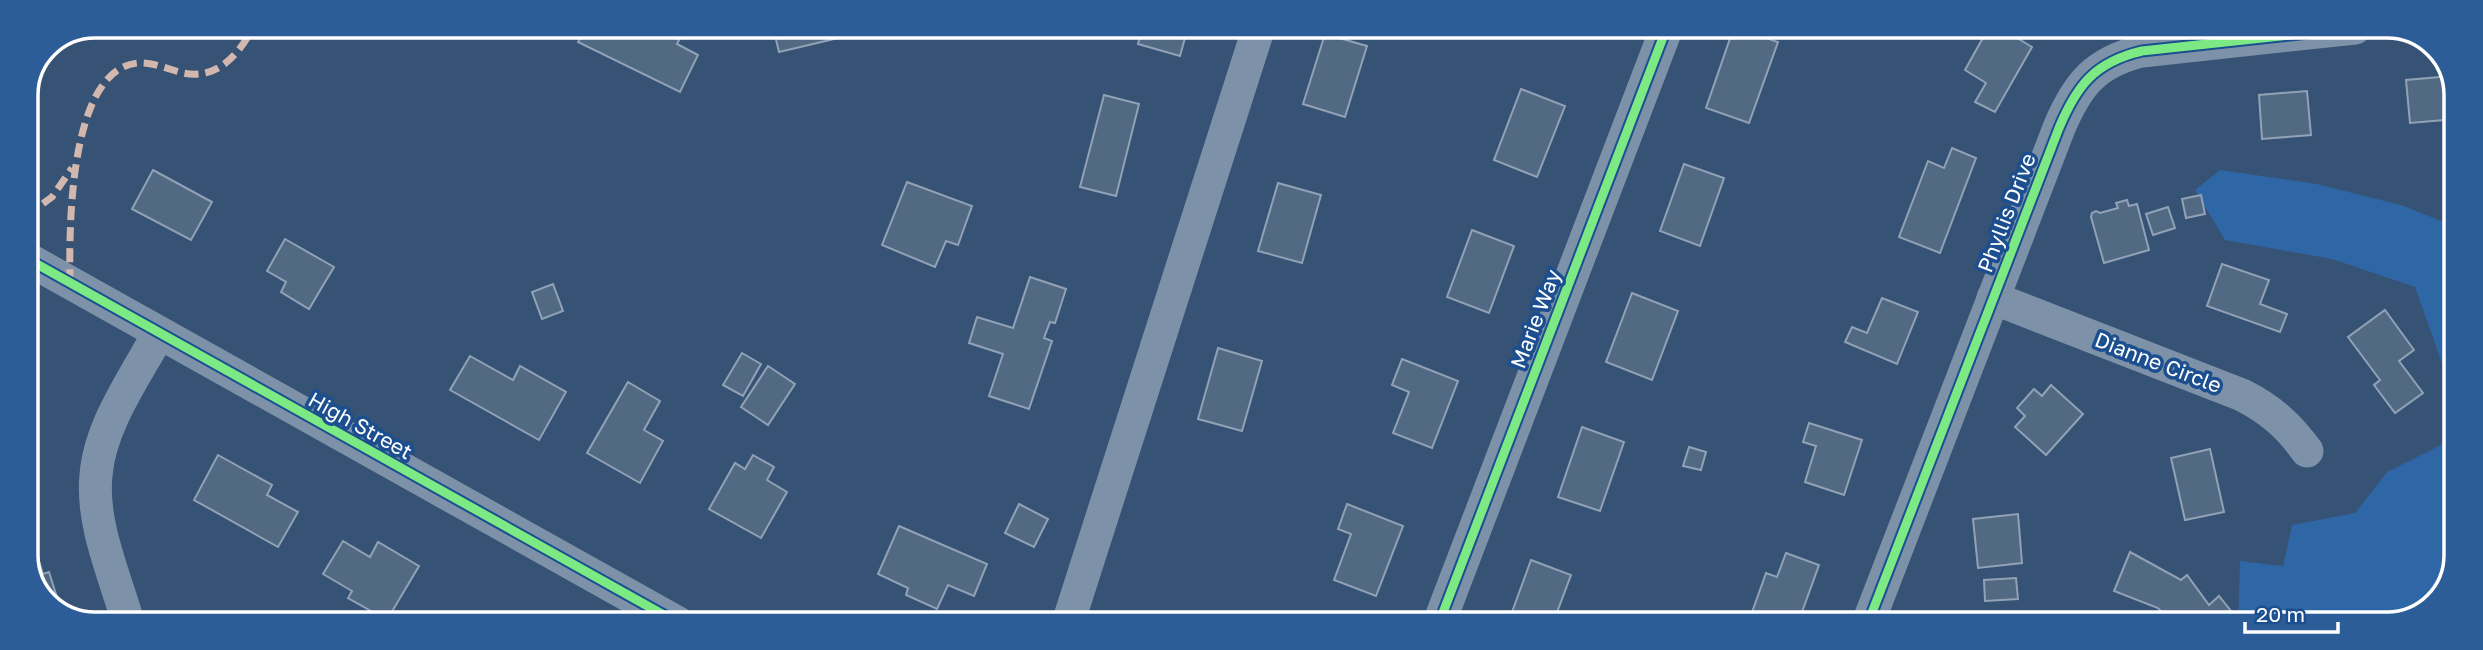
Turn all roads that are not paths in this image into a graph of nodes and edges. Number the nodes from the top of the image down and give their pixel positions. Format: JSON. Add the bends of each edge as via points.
{"nodes":[{"id":1,"x":1255,"y":38,"type":"edge"},
{"id":2,"x":1663,"y":38,"type":"edge"},
{"id":3,"x":2254,"y":38,"type":"edge"},
{"id":4,"x":38,"y":265,"type":"edge"},
{"id":5,"x":1993,"y":299,"type":"junction"},
{"id":6,"x":159,"y":333,"type":"junction"},
{"id":7,"x":2307,"y":451,"type":"dead end"},
{"id":8,"x":125,"y":612,"type":"edge"},
{"id":9,"x":658,"y":612,"type":"edge"},
{"id":10,"x":1072,"y":612,"type":"edge"},
{"id":11,"x":1443,"y":612,"type":"edge"},
{"id":12,"x":1872,"y":612,"type":"edge"}],
"edges":[{"from":1,"to":10,"type":"street"},
{"from":2,"to":11,"type":"street","name":"Marie Way"},
{"from":3,"to":5,"type":"street","name":"Phyllis Drive","via":[[2122,55],[2090,76],[2067,109]]},
{"from":4,"to":6,"type":"street","name":"High Street"},
{"from":5,"to":7,"type":"street","name":"Dianne Circle","via":[[2242,395],[2271,411]]},
{"from":5,"to":12,"type":"street","name":"Phyllis Drive"},
{"from":6,"to":8,"type":"street","via":[[115,414],[96,475],[98,515]]},
{"from":6,"to":9,"type":"street","name":"High Street"}]}
